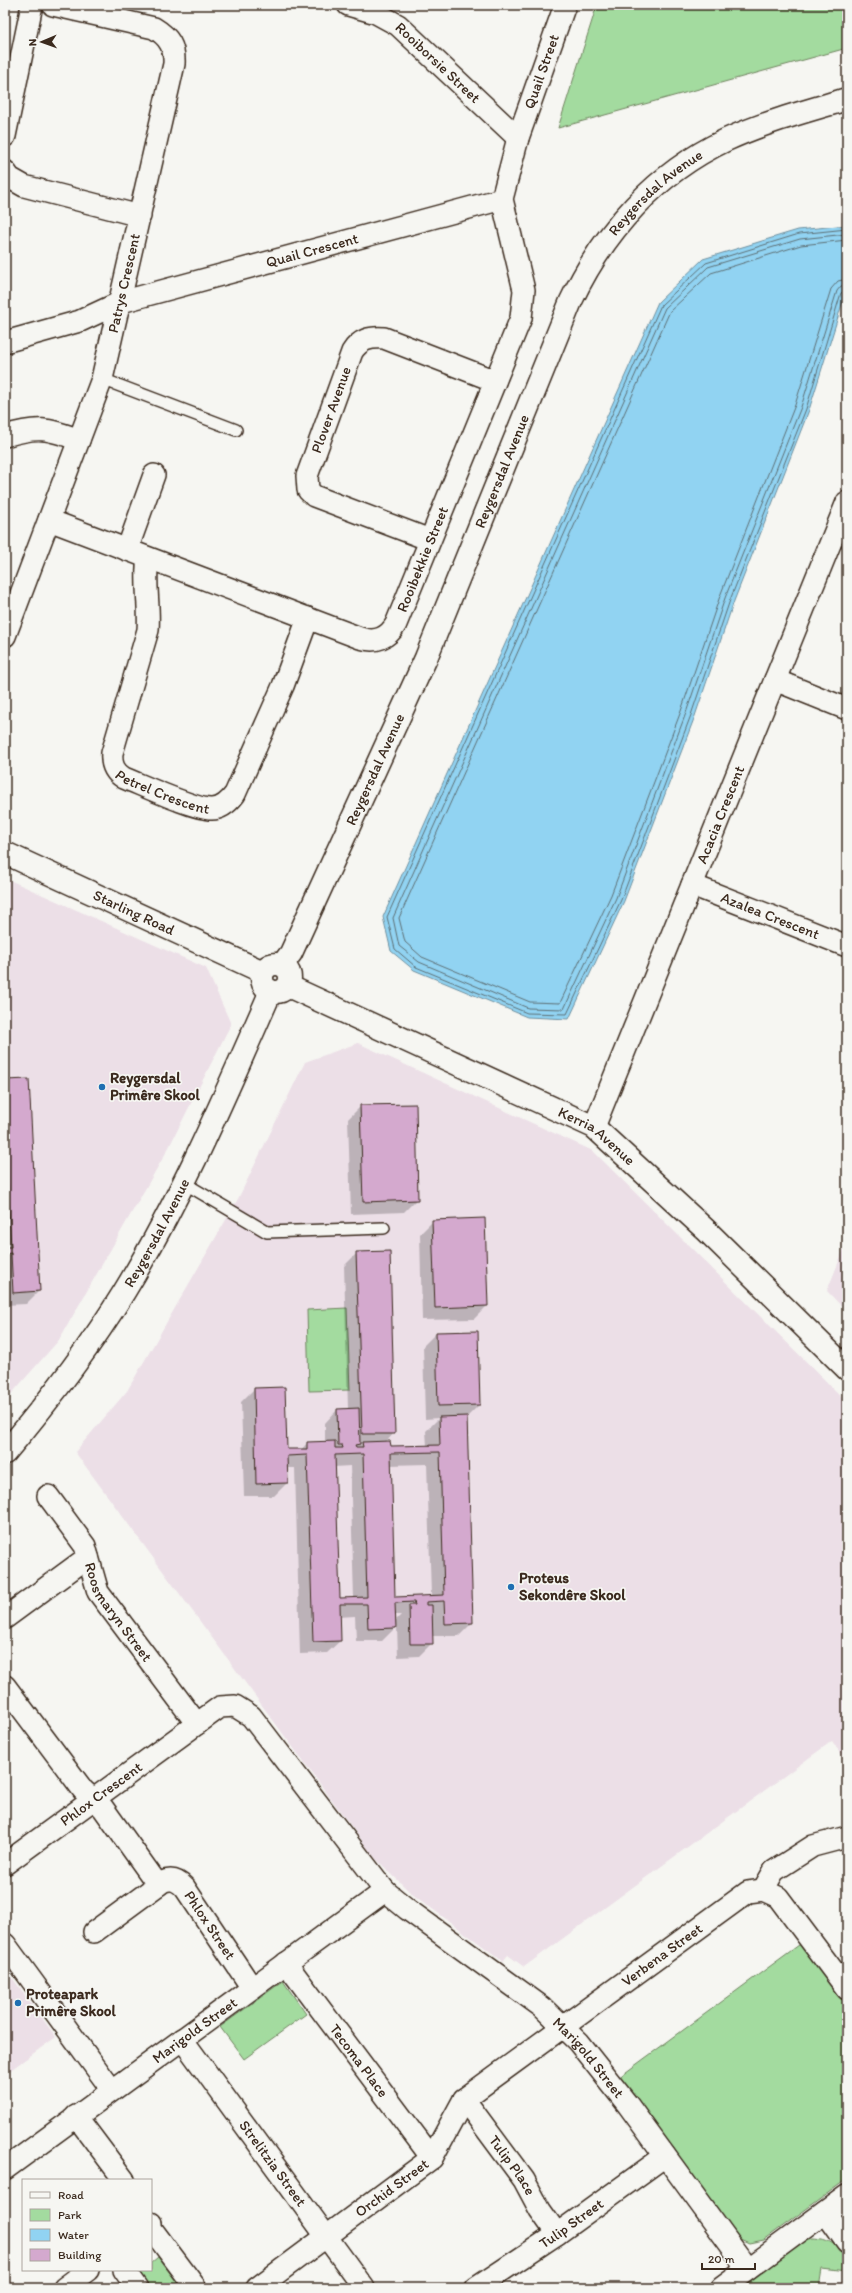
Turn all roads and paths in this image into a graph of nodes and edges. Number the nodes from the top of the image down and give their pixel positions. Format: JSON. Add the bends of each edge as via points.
{"nodes":[{"id":1,"x":32,"y":5,"type":"edge"},
{"id":2,"x":53,"y":5,"type":"edge"},
{"id":3,"x":348,"y":5,"type":"edge"},
{"id":4,"x":564,"y":5,"type":"edge"},
{"id":5,"x":847,"y":99,"type":"edge"},
{"id":6,"x":5,"y":136,"type":"edge"},
{"id":7,"x":518,"y":138,"type":"junction"},
{"id":8,"x":5,"y":171,"type":"edge"},
{"id":9,"x":502,"y":199,"type":"junction"},
{"id":10,"x":140,"y":216,"type":"junction"},
{"id":11,"x":121,"y":302,"type":"junction"},
{"id":12,"x":5,"y":342,"type":"edge"},
{"id":13,"x":102,"y":379,"type":"junction"},
{"id":14,"x":495,"y":382,"type":"junction"},
{"id":15,"x":236,"y":430,"type":"dead end"},
{"id":16,"x":5,"y":436,"type":"edge"},
{"id":17,"x":79,"y":440,"type":"junction"},
{"id":18,"x":154,"y":475,"type":"dead end"},
{"id":19,"x":847,"y":502,"type":"edge"},
{"id":20,"x":49,"y":520,"type":"junction"},
{"id":21,"x":430,"y":540,"type":"junction"},
{"id":22,"x":127,"y":550,"type":"junction"},
{"id":23,"x":148,"y":558,"type":"junction"},
{"id":24,"x":308,"y":618,"type":"junction"},
{"id":25,"x":5,"y":636,"type":"edge"},
{"id":26,"x":775,"y":680,"type":"junction"},
{"id":27,"x":847,"y":709,"type":"edge"},
{"id":28,"x":5,"y":853,"type":"edge"},
{"id":29,"x":692,"y":885,"type":"junction"},
{"id":30,"x":847,"y":946,"type":"edge"},
{"id":31,"x":276,"y":979,"type":"junction"},
{"id":32,"x":594,"y":1127,"type":"junction"},
{"id":33,"x":184,"y":1183,"type":"junction"},
{"id":34,"x":384,"y":1228,"type":"dead end"},
{"id":35,"x":847,"y":1369,"type":"edge"},
{"id":36,"x":5,"y":1453,"type":"edge"},
{"id":37,"x":48,"y":1496,"type":"dead end"},
{"id":38,"x":88,"y":1557,"type":"junction"},
{"id":39,"x":5,"y":1618,"type":"edge"},
{"id":40,"x":5,"y":1686,"type":"edge"},
{"id":41,"x":197,"y":1724,"type":"junction"},
{"id":42,"x":93,"y":1799,"type":"junction"},
{"id":43,"x":847,"y":1837,"type":"edge"},
{"id":44,"x":7,"y":1858,"type":"edge"},
{"id":45,"x":158,"y":1885,"type":"junction"},
{"id":46,"x":763,"y":1890,"type":"junction"},
{"id":47,"x":385,"y":1891,"type":"junction"},
{"id":48,"x":94,"y":1932,"type":"dead end"},
{"id":49,"x":5,"y":1944,"type":"edge"},
{"id":50,"x":286,"y":1963,"type":"junction"},
{"id":51,"x":252,"y":1988,"type":"junction"},
{"id":52,"x":847,"y":1989,"type":"edge"},
{"id":53,"x":563,"y":2027,"type":"junction"},
{"id":54,"x":182,"y":2039,"type":"junction"},
{"id":55,"x":112,"y":2090,"type":"junction"},
{"id":56,"x":464,"y":2099,"type":"junction"},
{"id":57,"x":76,"y":2116,"type":"junction"},
{"id":58,"x":665,"y":2156,"type":"junction"},
{"id":59,"x":432,"y":2158,"type":"junction"},
{"id":60,"x":5,"y":2169,"type":"edge"},
{"id":61,"x":123,"y":2179,"type":"edge"},
{"id":62,"x":847,"y":2196,"type":"edge"},
{"id":63,"x":825,"y":2212,"type":"junction"},
{"id":64,"x":152,"y":2229,"type":"edge"},
{"id":65,"x":557,"y":2234,"type":"junction"},
{"id":66,"x":326,"y":2237,"type":"junction"},
{"id":67,"x":847,"y":2243,"type":"edge"},
{"id":68,"x":748,"y":2269,"type":"junction"},
{"id":69,"x":87,"y":2271,"type":"edge"},
{"id":70,"x":125,"y":2271,"type":"edge"},
{"id":71,"x":64,"y":2288,"type":"edge"},
{"id":72,"x":137,"y":2288,"type":"edge"},
{"id":73,"x":196,"y":2288,"type":"edge"},
{"id":74,"x":257,"y":2288,"type":"edge"},
{"id":75,"x":364,"y":2288,"type":"edge"},
{"id":76,"x":476,"y":2288,"type":"edge"},
{"id":77,"x":722,"y":2288,"type":"edge"}],
"edges":[{"from":1,"to":6,"type":"street"},
{"from":2,"to":10,"type":"street","name":"Patrys Crescent","via":[[149,25],[164,34],[172,43],[174,64]]},
{"from":3,"to":7,"type":"street","name":"Rooiborsie Street","via":[[376,13],[398,25]]},
{"from":4,"to":7,"type":"street","name":"Quail Street"},
{"from":5,"to":31,"type":"main road","name":"Reygersdal Avenue","via":[[760,126],[699,155],[673,172],[630,211],[594,257],[571,301],[426,658],[291,953]]},
{"from":7,"to":9,"type":"street","name":"Rooibekkie Street"},
{"from":8,"to":10,"type":"street","via":[[10,178],[24,186]]},
{"from":9,"to":11,"type":"street","name":"Quail Crescent"},
{"from":9,"to":14,"type":"street","name":"Rooibekkie Street","via":[[522,282],[524,302],[521,318]]},
{"from":10,"to":11,"type":"street","name":"Patrys Crescent"},
{"from":11,"to":12,"type":"street","name":"Quail Crescent","via":[[80,321]]},
{"from":11,"to":13,"type":"street","name":"Patrys Crescent"},
{"from":13,"to":15,"type":"lane"},
{"from":13,"to":17,"type":"street","name":"Patrys Crescent"},
{"from":14,"to":21,"type":"street","name":"Rooibekkie Street"},
{"from":14,"to":21,"type":"street","name":"Plover Avenue","via":[[384,338],[366,339],[352,352],[307,476],[308,490],[314,496]]},
{"from":16,"to":17,"type":"street","via":[[44,428]]},
{"from":17,"to":20,"type":"street","name":"Patrys Crescent"},
{"from":18,"to":22,"type":"street"},
{"from":19,"to":26,"type":"street","name":"Acacia Crescent"},
{"from":20,"to":22,"type":"street","name":"Rooibekkie Street"},
{"from":20,"to":25,"type":"street","name":"Patrys Crescent"},
{"from":21,"to":24,"type":"street","name":"Rooibekkie Street","via":[[396,624],[389,634],[376,640],[368,640]]},
{"from":22,"to":23,"type":"street","name":"Rooibekkie Street"},
{"from":23,"to":24,"type":"street","name":"Rooibekkie Street"},
{"from":23,"to":24,"type":"street","name":"Petrel Crescent","via":[[148,630],[112,753],[112,763],[116,772],[124,778],[165,794],[206,809],[218,808],[230,800],[283,686]]},
{"from":26,"to":27,"type":"street"},
{"from":26,"to":29,"type":"street","name":"Acacia Crescent"},
{"from":28,"to":31,"type":"main road","name":"Starling Road"},
{"from":29,"to":30,"type":"street","name":"Azalea Crescent"},
{"from":29,"to":32,"type":"street","name":"Acacia Crescent"},
{"from":31,"to":32,"type":"main road","name":"Kerria Avenue"},
{"from":31,"to":33,"type":"main road","name":"Reygersdal Avenue"},
{"from":32,"to":35,"type":"main road","name":"Kerria Avenue","via":[[707,1231]]},
{"from":33,"to":34,"type":"lane","via":[[267,1232]]},
{"from":33,"to":36,"type":"main road","name":"Reygersdal Avenue","via":[[150,1247],[94,1337],[63,1381]]},
{"from":37,"to":38,"type":"street","name":"Roosmaryn Street","via":[[85,1546]]},
{"from":38,"to":39,"type":"street"},
{"from":38,"to":41,"type":"street","name":"Roosmaryn Street","via":[[98,1592]]},
{"from":40,"to":42,"type":"street","via":[[83,1790]]},
{"from":41,"to":42,"type":"street","name":"Phlox Crescent"},
{"from":41,"to":47,"type":"street","name":"Marigold Street","via":[[220,1707],[235,1706],[247,1711]]},
{"from":42,"to":44,"type":"street","name":"Phlox Crescent"},
{"from":42,"to":45,"type":"street","via":[[103,1808]]},
{"from":43,"to":46,"type":"street","via":[[813,1846],[774,1871]]},
{"from":45,"to":48,"type":"street","name":"Phlox Street"},
{"from":45,"to":51,"type":"street","name":"Phlox Street","via":[[171,1880],[181,1884]]},
{"from":46,"to":52,"type":"street","via":[[784,1903]]},
{"from":46,"to":53,"type":"street","name":"Verbena Street","via":[[741,1895]]},
{"from":47,"to":50,"type":"street","name":"Marigold Street"},
{"from":47,"to":53,"type":"street","name":"Marigold Street","via":[[406,1909],[526,1995]]},
{"from":49,"to":55,"type":"street"},
{"from":50,"to":51,"type":"street","name":"Marigold Street"},
{"from":50,"to":59,"type":"street","name":"Tecoma Place"},
{"from":51,"to":54,"type":"street","name":"Marigold Street"},
{"from":53,"to":56,"type":"street","name":"Orchid Street"},
{"from":53,"to":58,"type":"street","name":"Marigold Street","via":[[628,2105]]},
{"from":54,"to":55,"type":"street","name":"Marigold Street"},
{"from":54,"to":66,"type":"street","name":"Strelitzia Street"},
{"from":55,"to":57,"type":"street","name":"Marigold Street"},
{"from":56,"to":59,"type":"street","name":"Orchid Street"},
{"from":56,"to":65,"type":"street","name":"Tulip Place","via":[[524,2180]]},
{"from":57,"to":60,"type":"street","name":"Marigold Street"},
{"from":57,"to":61,"type":"street"},
{"from":58,"to":65,"type":"street","name":"Tulip Street"},
{"from":58,"to":68,"type":"street","name":"Marigold Street"},
{"from":59,"to":66,"type":"street","name":"Orchid Street"},
{"from":62,"to":63,"type":"main road"},
{"from":63,"to":67,"type":"street"},
{"from":63,"to":68,"type":"main road"},
{"from":64,"to":73,"type":"street"},
{"from":65,"to":76,"type":"street","name":"Tulip Street"},
{"from":66,"to":74,"type":"street","name":"Orchid Street"},
{"from":66,"to":75,"type":"street","name":"Strelitzia Street"},
{"from":68,"to":77,"type":"main road"},
{"from":69,"to":71,"type":"street"},
{"from":70,"to":72,"type":"street"}]}
